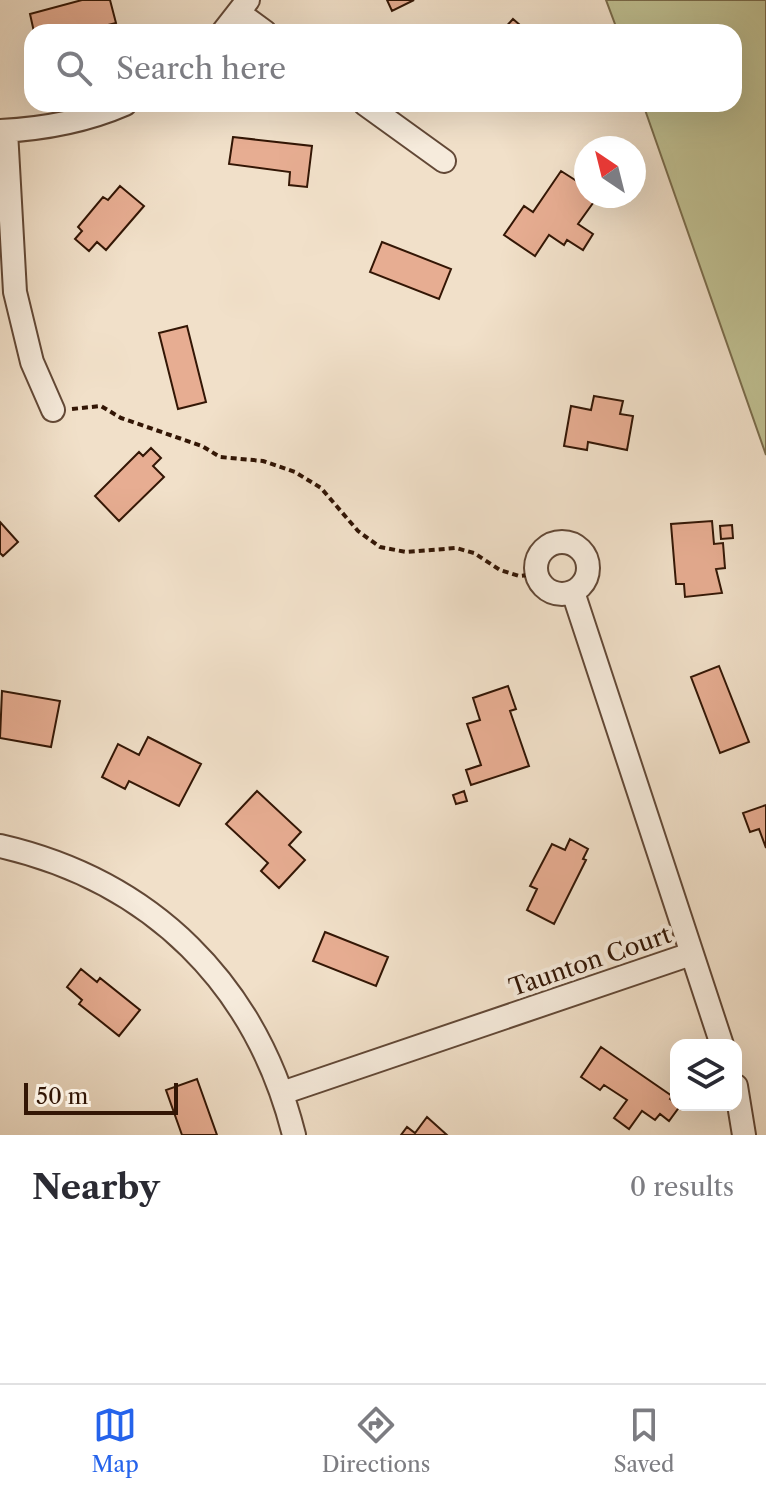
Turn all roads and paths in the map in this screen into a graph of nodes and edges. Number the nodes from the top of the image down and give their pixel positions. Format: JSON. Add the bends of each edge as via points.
{"nodes":[{"id":1,"x":243,"y":7,"type":"edge"},
{"id":2,"x":229,"y":24,"type":"edge"},
{"id":3,"x":258,"y":24,"type":"edge"},
{"id":4,"x":104,"y":112,"type":"edge"},
{"id":5,"x":376,"y":112,"type":"edge"},
{"id":6,"x":3,"y":131,"type":"edge"},
{"id":7,"x":444,"y":161,"type":"dead end"},
{"id":8,"x":53,"y":410,"type":"joint"},
{"id":9,"x":537,"y":574,"type":"junction"},
{"id":10,"x":573,"y":592,"type":"junction"},
{"id":11,"x":0,"y":846,"type":"edge"},
{"id":12,"x":691,"y":954,"type":"junction"},
{"id":13,"x":720,"y":1039,"type":"edge"},
{"id":14,"x":282,"y":1093,"type":"junction"},
{"id":15,"x":740,"y":1111,"type":"edge"},
{"id":16,"x":294,"y":1135,"type":"edge"},
{"id":17,"x":744,"y":1135,"type":"edge"}],
"edges":[{"from":1,"to":2,"type":"street"},
{"from":1,"to":3,"type":"street"},
{"from":4,"to":6,"type":"street"},
{"from":5,"to":7,"type":"street"},
{"from":6,"to":8,"type":"street","via":[[15,292],[32,362]]},
{"from":8,"to":9,"type":"path","via":[[101,406],[220,457],[263,461],[295,472],[321,488],[358,531],[380,547],[406,552],[456,548],[500,570]]},
{"from":9,"to":10,"type":"street","via":[[548,590]]},
{"from":9,"to":10,"type":"street","via":[[546,547],[562,541],[576,546],[589,569]]},
{"from":10,"to":12,"type":"street","name":"Taunton Court"},
{"from":11,"to":14,"type":"street","via":[[51,860],[113,888],[185,941],[243,1012]]},
{"from":12,"to":13,"type":"street"},
{"from":12,"to":14,"type":"street","name":"Taunton Court"},
{"from":14,"to":16,"type":"street"},
{"from":15,"to":17,"type":"street"}]}
